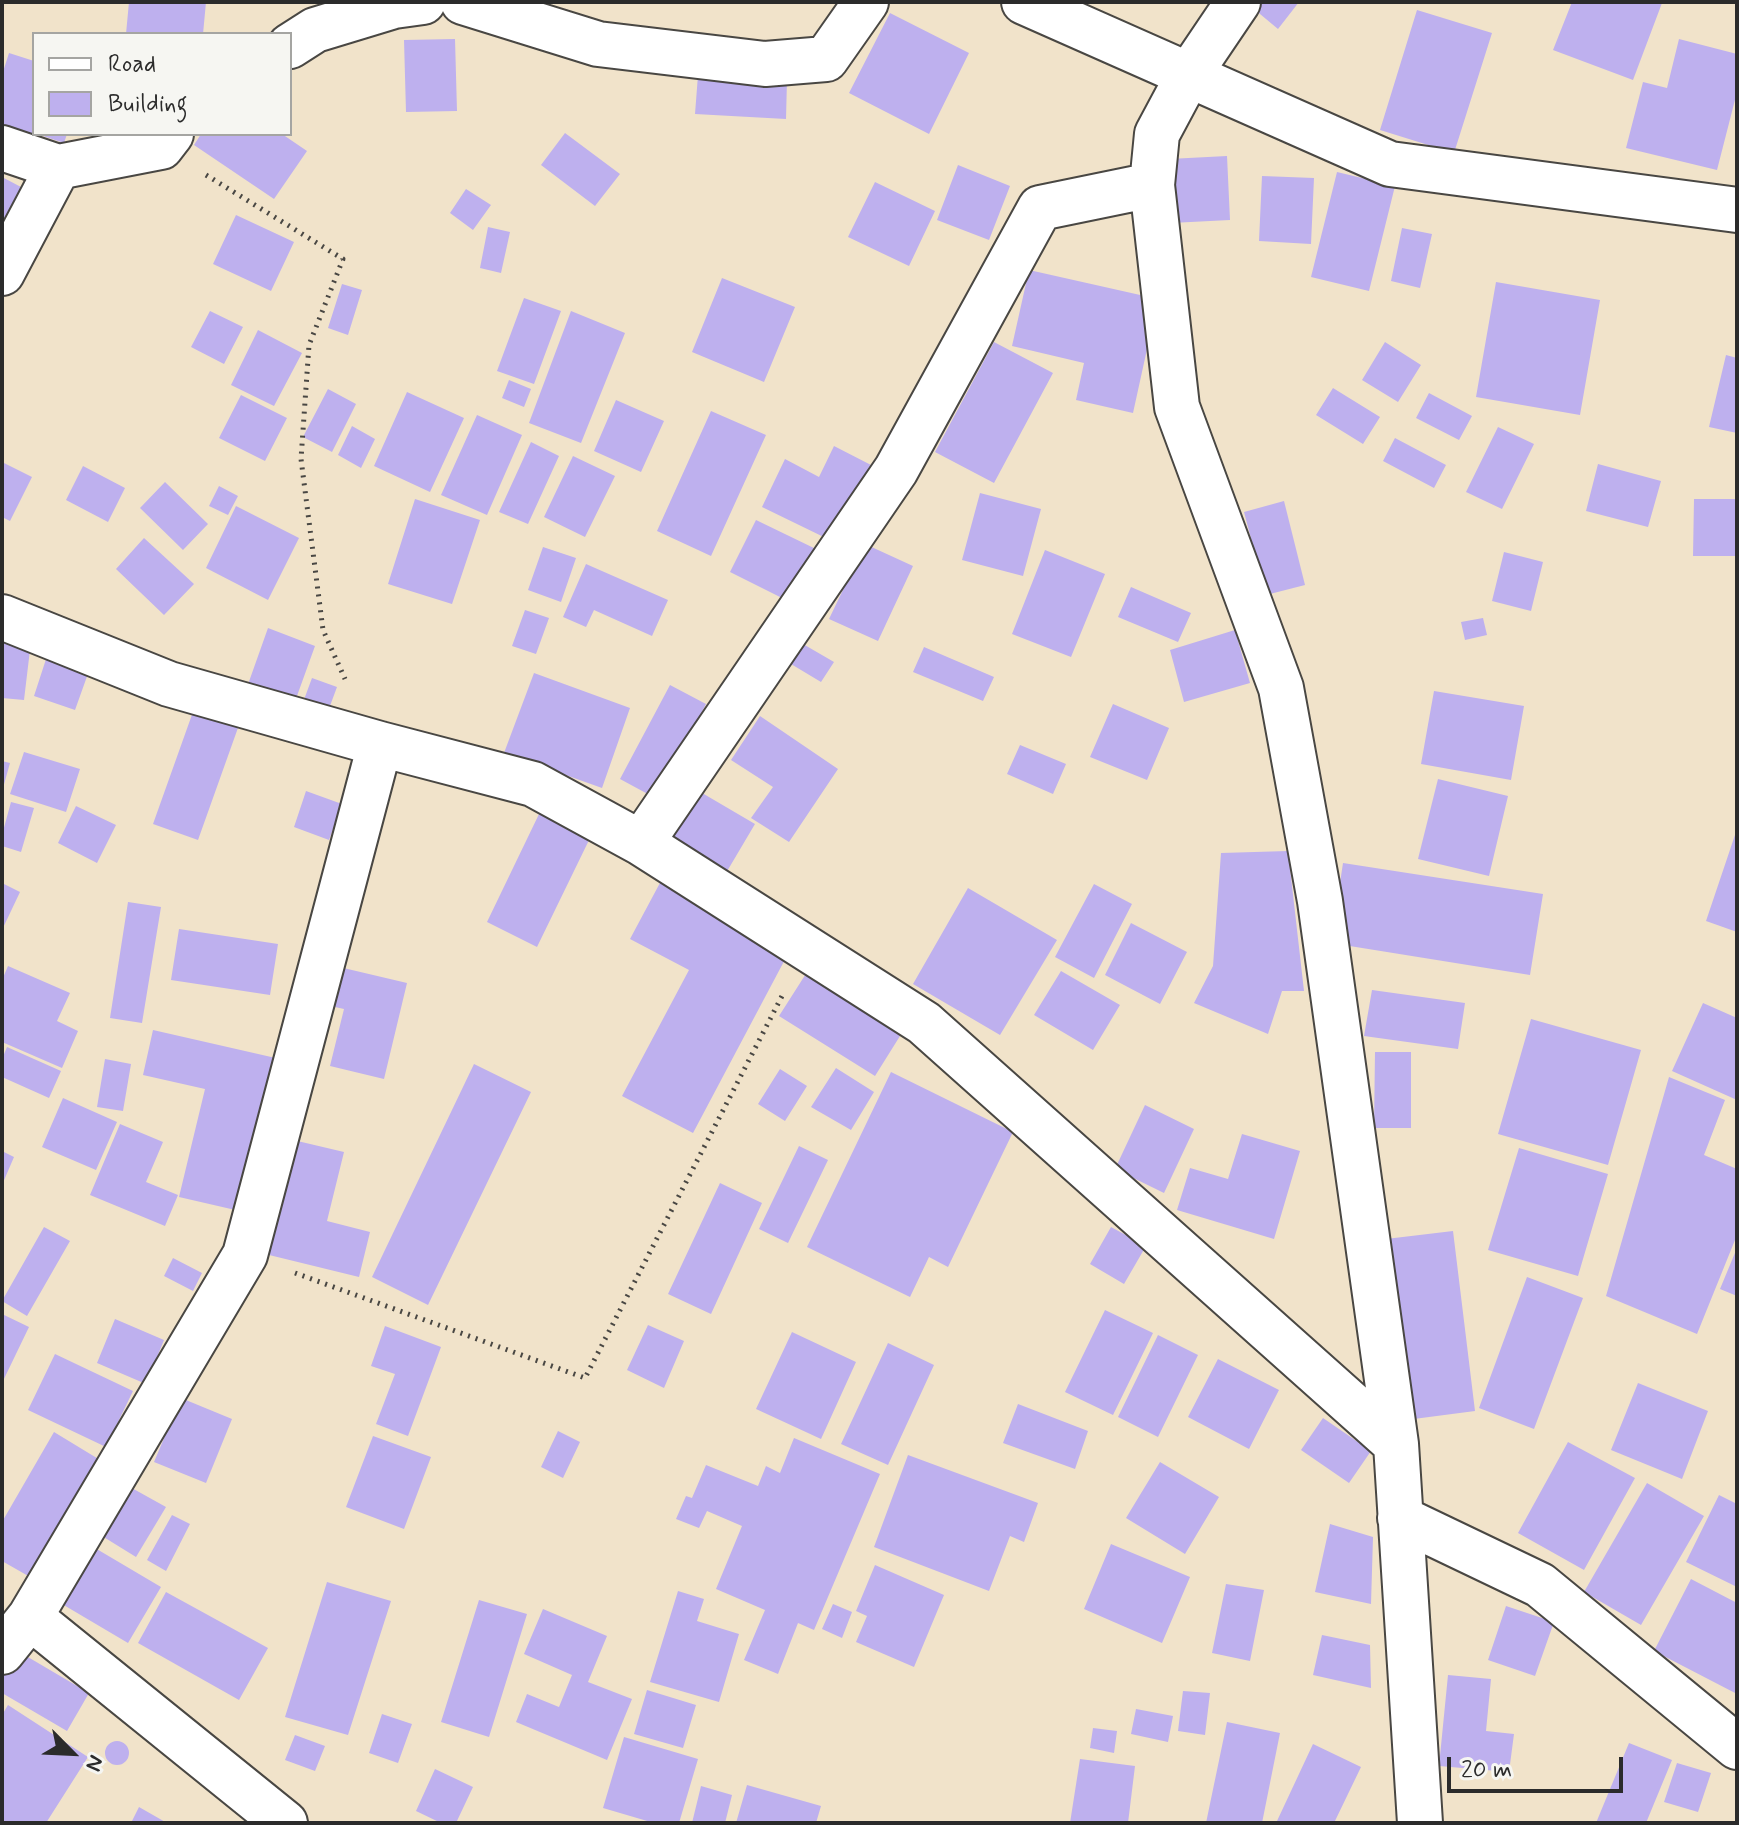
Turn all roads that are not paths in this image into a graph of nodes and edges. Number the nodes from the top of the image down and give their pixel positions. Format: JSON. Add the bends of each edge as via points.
{"nodes":[{"id":1,"x":423,"y":2,"type":"edge"},
{"id":2,"x":463,"y":2,"type":"edge"},
{"id":3,"x":866,"y":2,"type":"edge"},
{"id":4,"x":1024,"y":2,"type":"edge"},
{"id":5,"x":1238,"y":2,"type":"edge"},
{"id":6,"x":292,"y":45,"type":"edge"},
{"id":7,"x":1188,"y":76,"type":"junction"},
{"id":8,"x":166,"y":140,"type":"edge"},
{"id":9,"x":2,"y":148,"type":"edge"},
{"id":10,"x":58,"y":167,"type":"junction"},
{"id":11,"x":1152,"y":185,"type":"junction"},
{"id":12,"x":1737,"y":210,"type":"edge"},
{"id":13,"x":2,"y":273,"type":"edge"},
{"id":14,"x":2,"y":617,"type":"edge"},
{"id":15,"x":380,"y":744,"type":"junction"},
{"id":16,"x":641,"y":843,"type":"junction"},
{"id":17,"x":1396,"y":1444,"type":"junction"},
{"id":18,"x":1400,"y":1518,"type":"junction"},
{"id":19,"x":30,"y":1617,"type":"junction"},
{"id":20,"x":2,"y":1652,"type":"edge"},
{"id":21,"x":1737,"y":1747,"type":"edge"},
{"id":22,"x":285,"y":1823,"type":"edge"},
{"id":23,"x":1420,"y":1823,"type":"edge"}],
"edges":[{"from":1,"to":6,"type":"street","via":[[315,30]]},
{"from":2,"to":3,"type":"street","via":[[598,44],[765,64],[826,59]]},
{"from":4,"to":7,"type":"street"},
{"from":5,"to":7,"type":"street"},
{"from":7,"to":11,"type":"street","via":[[1157,134]]},
{"from":7,"to":12,"type":"street","via":[[1390,164]]},
{"from":8,"to":10,"type":"street"},
{"from":9,"to":10,"type":"street"},
{"from":10,"to":13,"type":"street"},
{"from":11,"to":16,"type":"street","via":[[1040,208],[896,470]]},
{"from":11,"to":17,"type":"street","via":[[1177,407],[1281,688],[1320,901]]},
{"from":14,"to":15,"type":"street","via":[[169,684]]},
{"from":15,"to":16,"type":"street","via":[[533,784]]},
{"from":15,"to":19,"type":"street","via":[[245,1255]]},
{"from":16,"to":17,"type":"street","via":[[924,1023]]},
{"from":17,"to":18,"type":"street"},
{"from":18,"to":21,"type":"street","via":[[1540,1585]]},
{"from":18,"to":23,"type":"street"},
{"from":19,"to":20,"type":"street"},
{"from":19,"to":22,"type":"street"}]}
